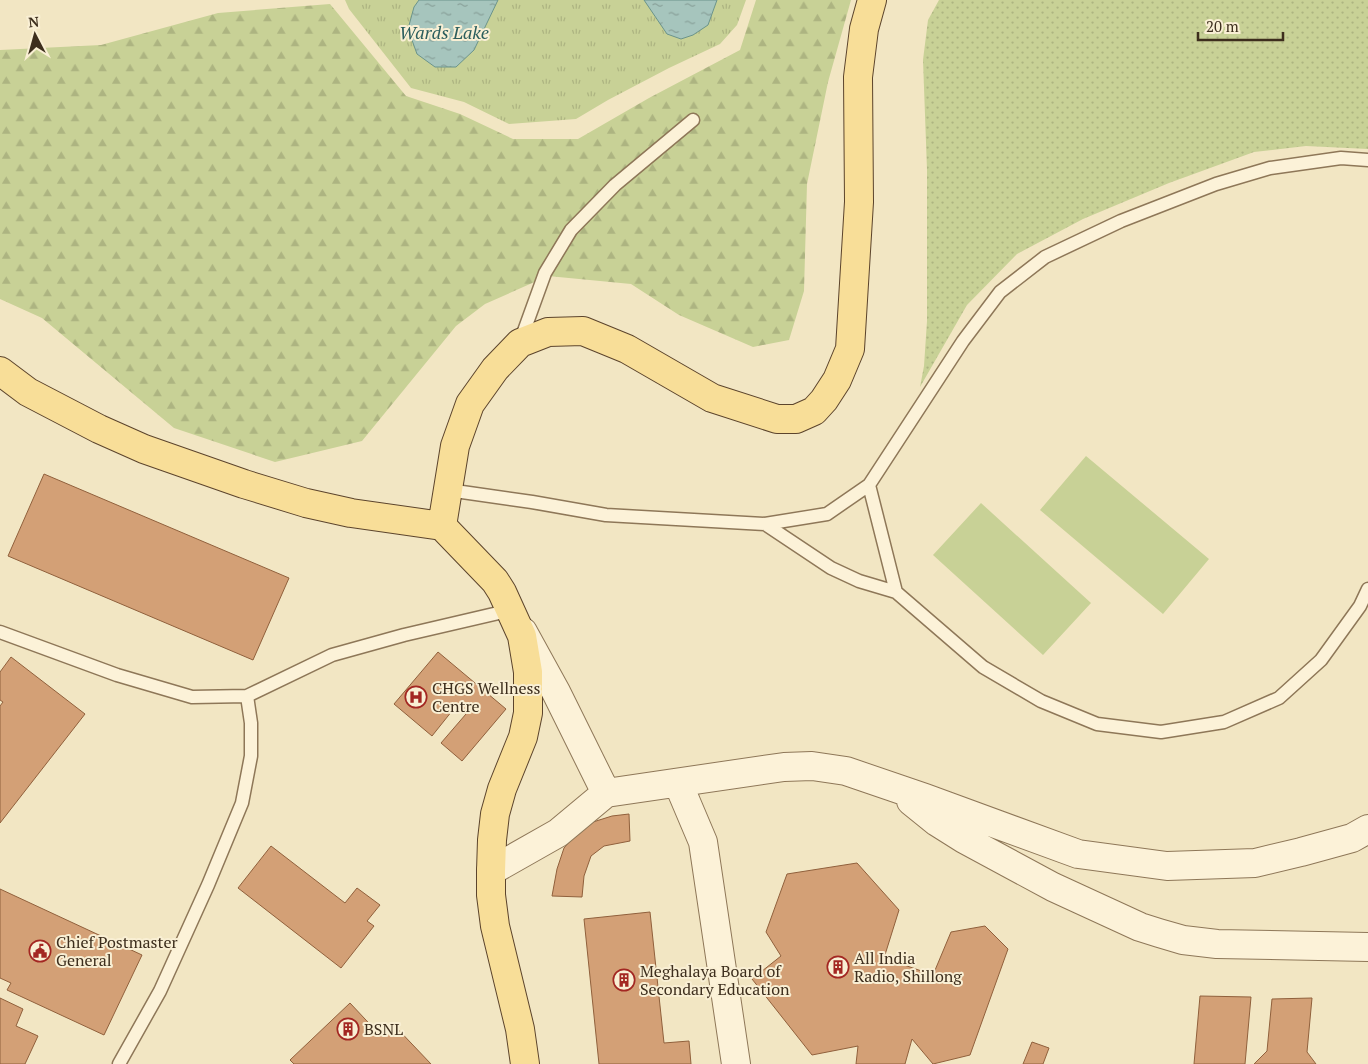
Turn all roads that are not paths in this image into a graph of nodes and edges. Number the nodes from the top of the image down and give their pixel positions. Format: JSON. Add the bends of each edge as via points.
{"nodes":[{"id":1,"x":872,"y":0,"type":"edge"},
{"id":2,"x":693,"y":120,"type":"dead end"},
{"id":3,"x":1368,"y":160,"type":"edge"},
{"id":4,"x":520,"y":343,"type":"junction"},
{"id":5,"x":0,"y":372,"type":"edge"},
{"id":6,"x":869,"y":485,"type":"junction"},
{"id":7,"x":448,"y":490,"type":"junction"},
{"id":8,"x":765,"y":524,"type":"junction"},
{"id":9,"x":442,"y":526,"type":"junction"},
{"id":10,"x":1368,"y":589,"type":"edge"},
{"id":11,"x":896,"y":592,"type":"junction"},
{"id":12,"x":514,"y":616,"type":"junction"},
{"id":13,"x":0,"y":632,"type":"edge"},
{"id":14,"x":247,"y":696,"type":"junction"},
{"id":15,"x":877,"y":781,"type":"junction"},
{"id":16,"x":678,"y":783,"type":"junction"},
{"id":17,"x":606,"y":793,"type":"junction"},
{"id":18,"x":1368,"y":829,"type":"edge"},
{"id":19,"x":491,"y":871,"type":"junction"},
{"id":20,"x":1368,"y":947,"type":"edge"},
{"id":21,"x":119,"y":1064,"type":"edge"},
{"id":22,"x":525,"y":1064,"type":"edge"},
{"id":23,"x":736,"y":1064,"type":"edge"}],
"edges":[{"from":1,"to":4,"type":"main road","via":[[864,29],[858,77],[859,202],[850,349],[837,380],[814,411],[796,419],[777,419],[749,411],[712,398],[627,349],[583,331],[548,332]]},
{"from":2,"to":4,"type":"lane","via":[[615,186],[571,230],[545,273]]},
{"from":3,"to":6,"type":"lane","via":[[1341,158],[1270,168],[1216,184],[1045,256],[1000,292]]},
{"from":4,"to":7,"type":"main road","via":[[495,369],[470,404],[456,446]]},
{"from":5,"to":9,"type":"main road","via":[[28,392],[99,429],[144,449],[244,484],[351,513]]},
{"from":6,"to":8,"type":"lane","via":[[827,514]]},
{"from":6,"to":11,"type":"lane"},
{"from":7,"to":8,"type":"lane","via":[[606,515]]},
{"from":7,"to":9,"type":"main road"},
{"from":8,"to":11,"type":"lane","via":[[831,568]]},
{"from":9,"to":12,"type":"main road","via":[[495,581]]},
{"from":10,"to":11,"type":"lane","via":[[1360,606],[1321,660],[1279,698],[1224,722],[1161,732],[1097,724],[1041,701],[983,667]]},
{"from":12,"to":14,"type":"lane","via":[[404,635],[332,654]]},
{"from":12,"to":17,"type":"street"},
{"from":12,"to":19,"type":"main road","via":[[527,656],[528,713],[523,737],[495,814]]},
{"from":13,"to":14,"type":"lane","via":[[117,675],[192,697]]},
{"from":14,"to":21,"type":"lane","via":[[251,756],[242,803],[160,991]]},
{"from":15,"to":16,"type":"street","via":[[846,771],[812,766],[784,767]]},
{"from":15,"to":18,"type":"street","via":[[1078,854],[1167,866],[1255,863],[1352,838]]},
{"from":15,"to":20,"type":"street","via":[[964,839],[1052,887],[1140,927],[1183,940],[1217,944]]},
{"from":16,"to":17,"type":"street"},
{"from":16,"to":23,"type":"street","via":[[703,842]]},
{"from":17,"to":19,"type":"street","via":[[558,833]]},
{"from":19,"to":22,"type":"main road","via":[[495,926],[520,1029]]}]}
